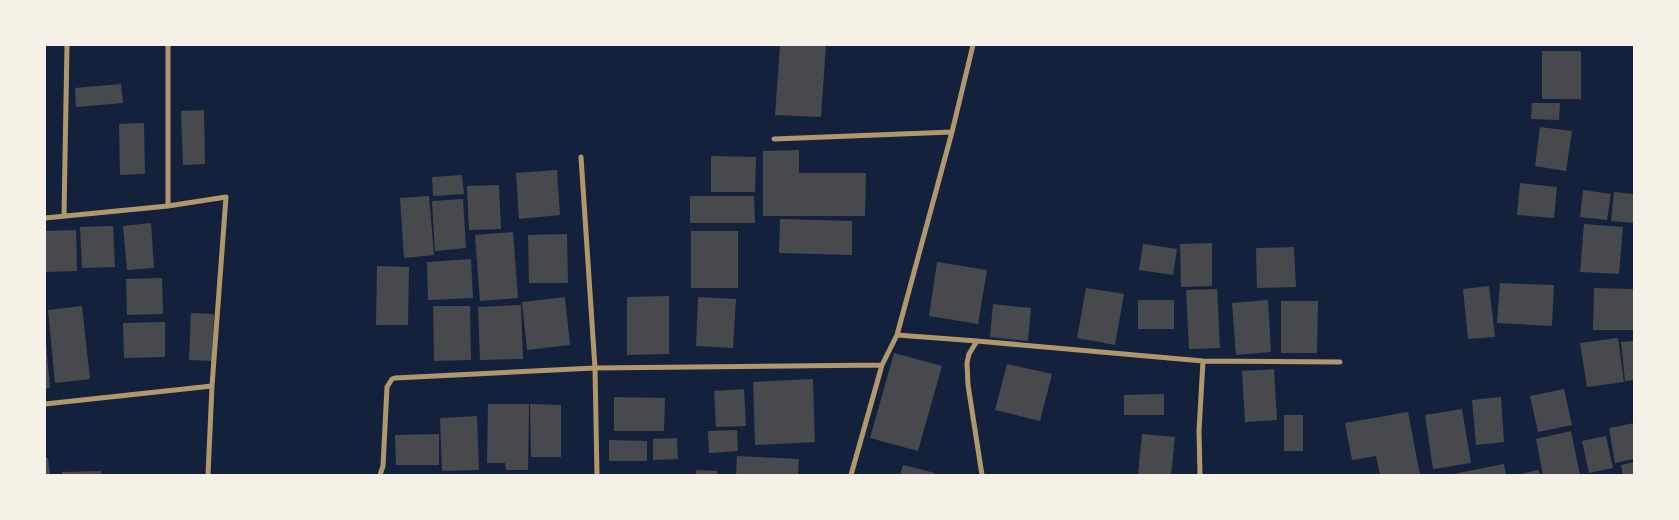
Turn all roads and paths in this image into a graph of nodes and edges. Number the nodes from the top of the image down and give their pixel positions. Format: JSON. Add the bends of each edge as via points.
{"nodes":[{"id":1,"x":67,"y":45,"type":"edge"},
{"id":2,"x":168,"y":45,"type":"edge"},
{"id":3,"x":973,"y":45,"type":"edge"},
{"id":4,"x":952,"y":132,"type":"junction"},
{"id":5,"x":774,"y":139,"type":"dead end"},
{"id":6,"x":581,"y":157,"type":"dead end"},
{"id":7,"x":168,"y":206,"type":"junction"},
{"id":8,"x":64,"y":215,"type":"junction"},
{"id":9,"x":45,"y":218,"type":"edge"},
{"id":10,"x":897,"y":335,"type":"junction"},
{"id":11,"x":977,"y":341,"type":"junction"},
{"id":12,"x":1203,"y":361,"type":"junction"},
{"id":13,"x":1340,"y":362,"type":"dead end"},
{"id":14,"x":882,"y":365,"type":"junction"},
{"id":15,"x":595,"y":368,"type":"junction"},
{"id":16,"x":212,"y":386,"type":"junction"},
{"id":17,"x":45,"y":404,"type":"edge"},
{"id":18,"x":208,"y":475,"type":"edge"},
{"id":19,"x":380,"y":475,"type":"edge"},
{"id":20,"x":597,"y":475,"type":"edge"},
{"id":21,"x":852,"y":475,"type":"edge"},
{"id":22,"x":982,"y":475,"type":"edge"},
{"id":23,"x":1200,"y":475,"type":"edge"}],
"edges":[{"from":1,"to":8,"type":"street"},
{"from":2,"to":7,"type":"street"},
{"from":3,"to":4,"type":"street"},
{"from":4,"to":5,"type":"street"},
{"from":4,"to":10,"type":"street"},
{"from":6,"to":15,"type":"street"},
{"from":7,"to":8,"type":"street"},
{"from":7,"to":16,"type":"street","via":[[226,197]]},
{"from":8,"to":9,"type":"street"},
{"from":10,"to":11,"type":"street"},
{"from":10,"to":14,"type":"street"},
{"from":11,"to":12,"type":"street"},
{"from":11,"to":22,"type":"street","via":[[967,363]]},
{"from":12,"to":13,"type":"street"},
{"from":12,"to":23,"type":"street"},
{"from":14,"to":15,"type":"street"},
{"from":14,"to":21,"type":"street"},
{"from":15,"to":19,"type":"street","via":[[392,379],[387,387]]},
{"from":15,"to":20,"type":"street"},
{"from":16,"to":17,"type":"street"},
{"from":16,"to":18,"type":"street"}]}
